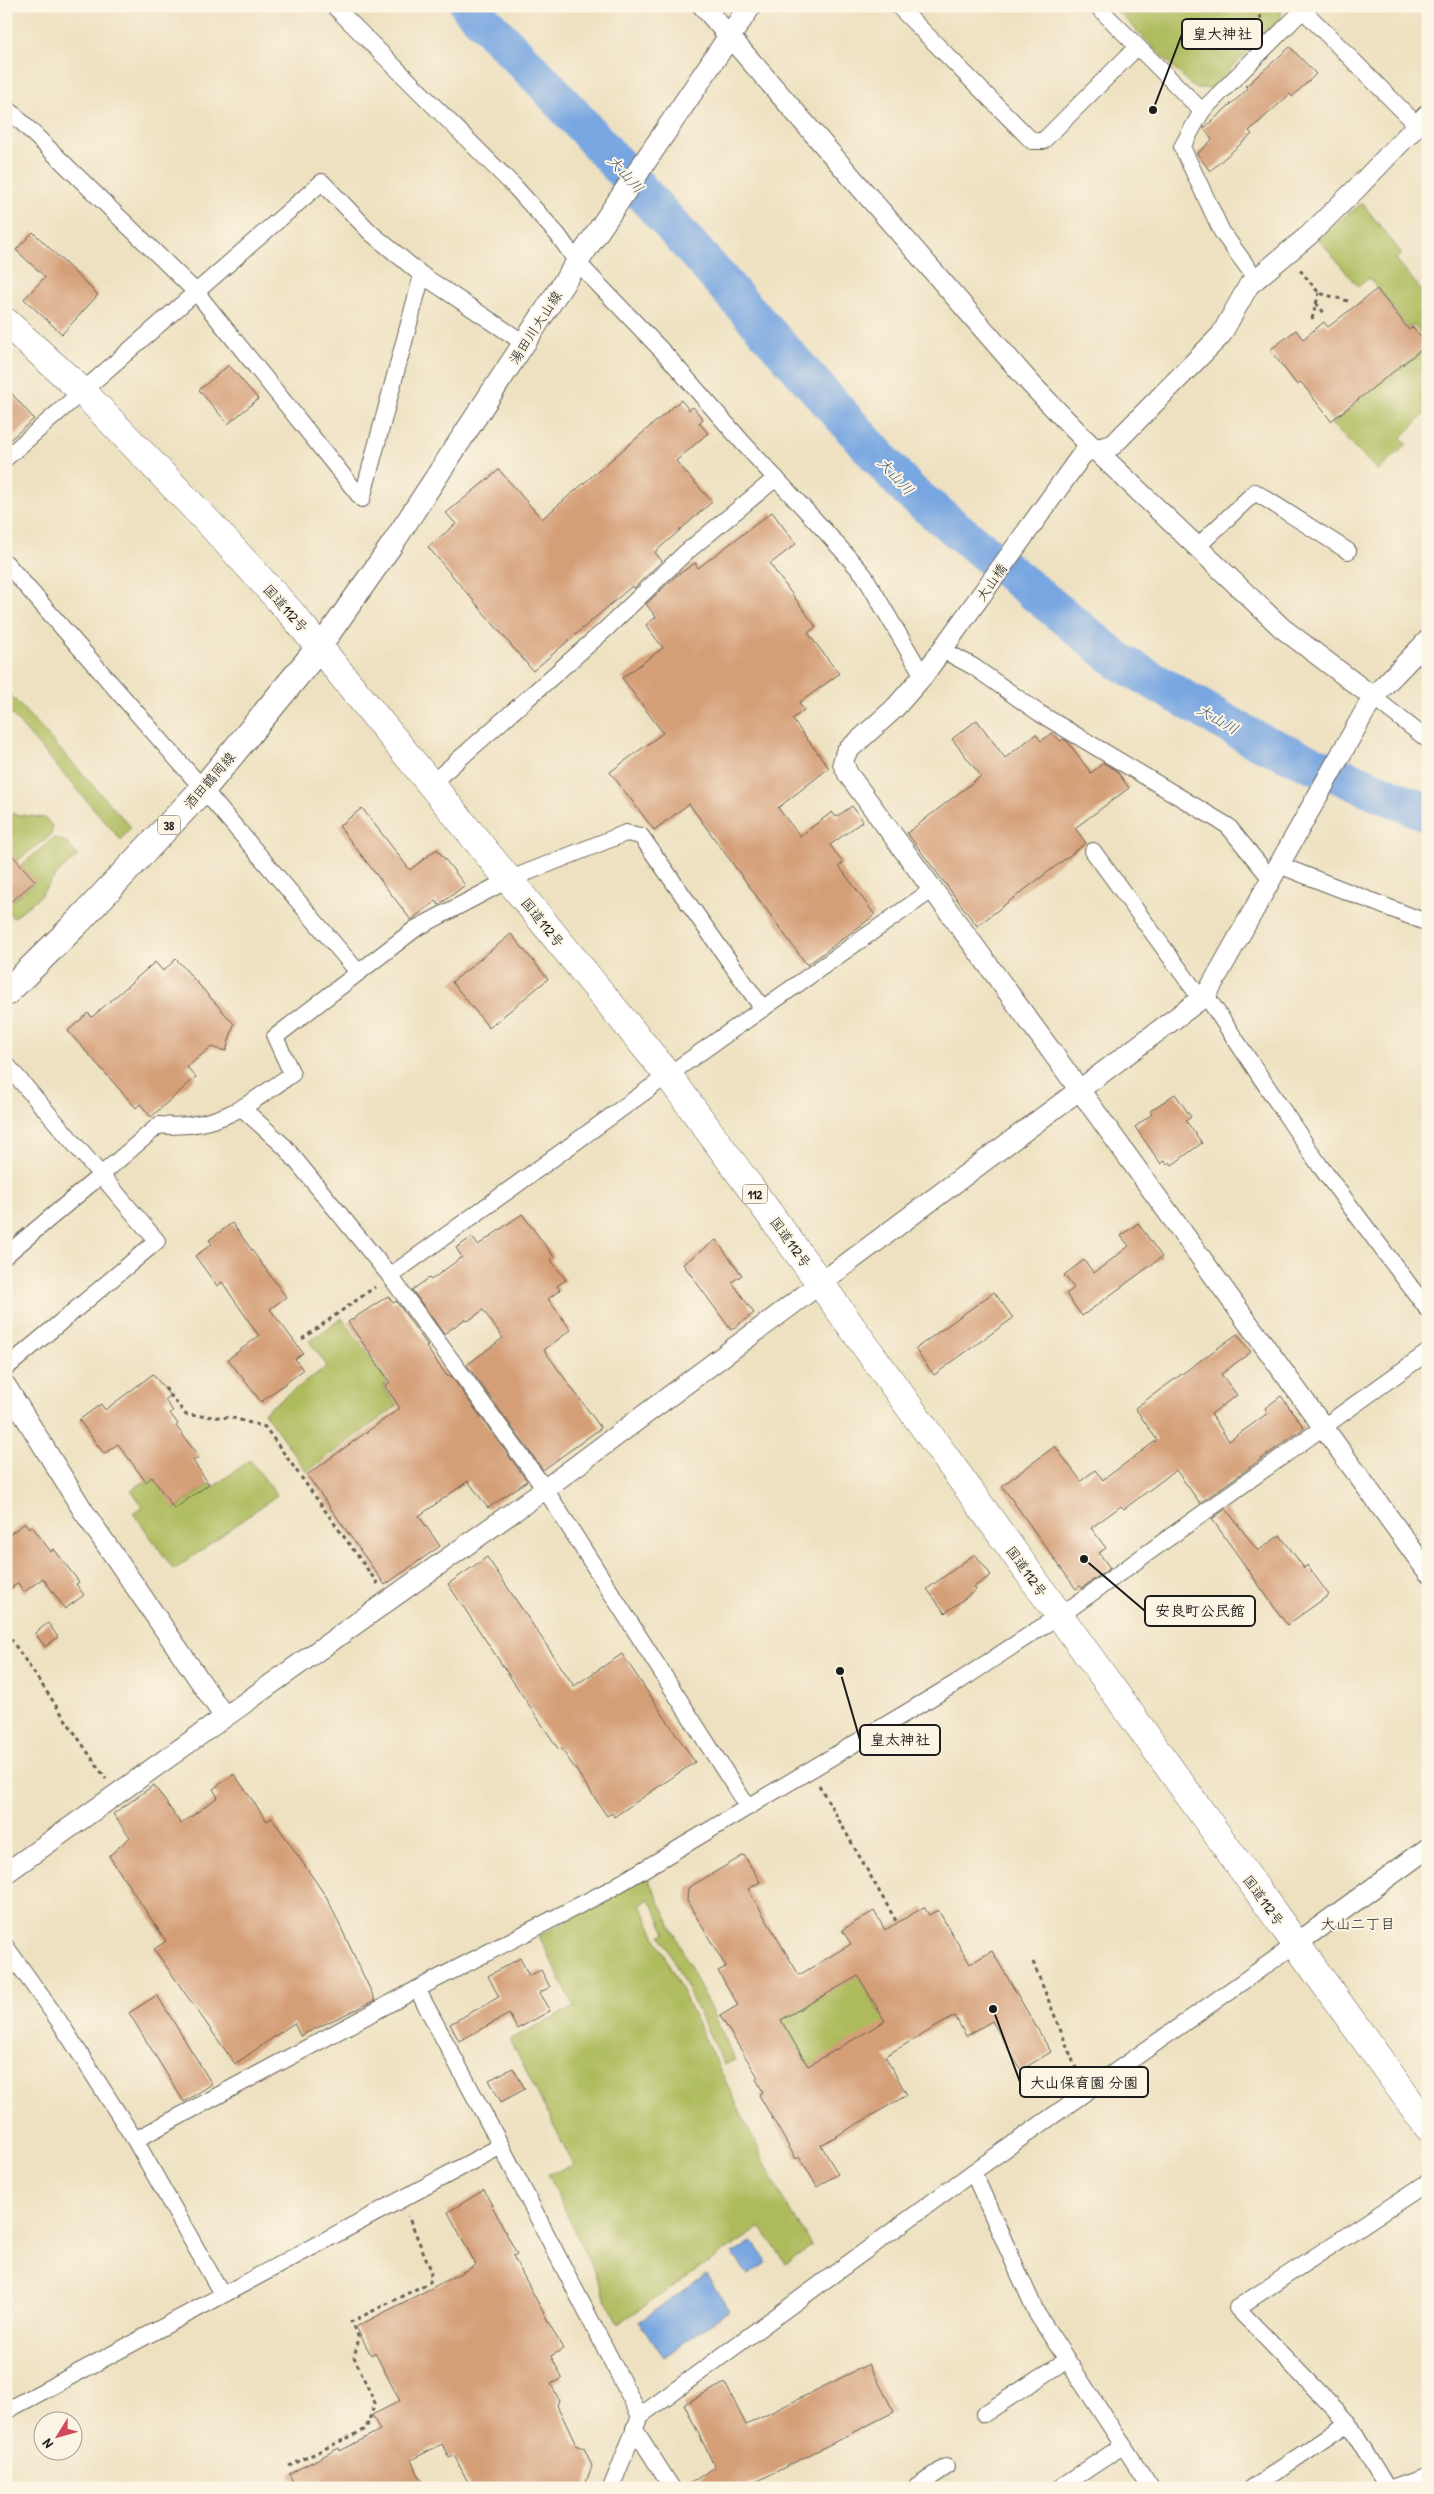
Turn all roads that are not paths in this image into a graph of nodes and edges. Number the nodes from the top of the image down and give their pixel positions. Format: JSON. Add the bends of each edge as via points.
{"nodes":[{"id":1,"x":334,"y":6,"type":"edge"},
{"id":2,"x":702,"y":6,"type":"edge"},
{"id":3,"x":750,"y":6,"type":"edge"},
{"id":4,"x":1097,"y":6,"type":"edge"},
{"id":5,"x":902,"y":8,"type":"edge"},
{"id":6,"x":1303,"y":8,"type":"edge"},
{"id":7,"x":730,"y":36,"type":"junction"},
{"id":8,"x":1137,"y":47,"type":"junction"},
{"id":9,"x":6,"y":107,"type":"edge"},
{"id":10,"x":1202,"y":111,"type":"junction"},
{"id":11,"x":1422,"y":119,"type":"edge"},
{"id":12,"x":579,"y":259,"type":"junction"},
{"id":13,"x":422,"y":275,"type":"junction"},
{"id":14,"x":1256,"y":279,"type":"junction"},
{"id":15,"x":196,"y":292,"type":"junction"},
{"id":16,"x":6,"y":322,"type":"edge"},
{"id":17,"x":524,"y":343,"type":"junction"},
{"id":18,"x":82,"y":392,"type":"junction"},
{"id":19,"x":1095,"y":449,"type":"junction"},
{"id":20,"x":6,"y":458,"type":"edge"},
{"id":21,"x":776,"y":478,"type":"junction"},
{"id":22,"x":1196,"y":548,"type":"junction"},
{"id":23,"x":1348,"y":552,"type":"dead end"},
{"id":24,"x":6,"y":563,"type":"edge"},
{"id":25,"x":1428,"y":640,"type":"edge"},
{"id":26,"x":946,"y":646,"type":"junction"},
{"id":27,"x":320,"y":647,"type":"junction"},
{"id":28,"x":923,"y":676,"type":"junction"},
{"id":29,"x":1373,"y":697,"type":"junction"},
{"id":30,"x":1428,"y":740,"type":"edge"},
{"id":31,"x":431,"y":784,"type":"junction"},
{"id":32,"x":203,"y":789,"type":"junction"},
{"id":33,"x":1093,"y":851,"type":"dead end"},
{"id":34,"x":1278,"y":866,"type":"junction"},
{"id":35,"x":508,"y":880,"type":"junction"},
{"id":36,"x":932,"y":890,"type":"junction"},
{"id":37,"x":1428,"y":923,"type":"edge"},
{"id":38,"x":358,"y":972,"type":"junction"},
{"id":39,"x":6,"y":993,"type":"edge"},
{"id":40,"x":1203,"y":996,"type":"junction"},
{"id":41,"x":763,"y":1009,"type":"junction"},
{"id":42,"x":6,"y":1064,"type":"edge"},
{"id":43,"x":668,"y":1075,"type":"junction"},
{"id":44,"x":1079,"y":1089,"type":"junction"},
{"id":45,"x":243,"y":1109,"type":"junction"},
{"id":46,"x":101,"y":1175,"type":"junction"},
{"id":47,"x":6,"y":1255,"type":"edge"},
{"id":48,"x":390,"y":1276,"type":"junction"},
{"id":49,"x":820,"y":1283,"type":"junction"},
{"id":50,"x":1428,"y":1310,"type":"edge"},
{"id":51,"x":1428,"y":1352,"type":"edge"},
{"id":52,"x":6,"y":1368,"type":"edge"},
{"id":53,"x":6,"y":1386,"type":"edge"},
{"id":54,"x":1323,"y":1429,"type":"junction"},
{"id":55,"x":545,"y":1489,"type":"junction"},
{"id":56,"x":1428,"y":1572,"type":"edge"},
{"id":57,"x":1059,"y":1616,"type":"junction"},
{"id":58,"x":224,"y":1716,"type":"junction"},
{"id":59,"x":747,"y":1806,"type":"junction"},
{"id":60,"x":1428,"y":1848,"type":"edge"},
{"id":61,"x":6,"y":1873,"type":"edge"},
{"id":62,"x":1296,"y":1944,"type":"junction"},
{"id":63,"x":6,"y":1947,"type":"edge"},
{"id":64,"x":417,"y":1989,"type":"junction"},
{"id":65,"x":1428,"y":2127,"type":"edge"},
{"id":66,"x":135,"y":2140,"type":"junction"},
{"id":67,"x":501,"y":2146,"type":"junction"},
{"id":68,"x":973,"y":2172,"type":"junction"},
{"id":69,"x":1428,"y":2182,"type":"edge"},
{"id":70,"x":222,"y":2294,"type":"junction"},
{"id":71,"x":1067,"y":2360,"type":"junction"},
{"id":72,"x":6,"y":2411,"type":"edge"},
{"id":73,"x":984,"y":2414,"type":"dead end"},
{"id":74,"x":637,"y":2422,"type":"junction"},
{"id":75,"x":1348,"y":2423,"type":"junction"},
{"id":76,"x":1124,"y":2445,"type":"junction"},
{"id":77,"x":946,"y":2467,"type":"dead end"},
{"id":78,"x":1428,"y":2475,"type":"edge"},
{"id":79,"x":611,"y":2488,"type":"edge"},
{"id":80,"x":672,"y":2488,"type":"edge"},
{"id":81,"x":916,"y":2488,"type":"edge"},
{"id":82,"x":1059,"y":2488,"type":"edge"},
{"id":83,"x":1152,"y":2488,"type":"edge"},
{"id":84,"x":1252,"y":2488,"type":"edge"},
{"id":85,"x":1389,"y":2488,"type":"edge"}],
"edges":[{"from":1,"to":12,"type":"street","via":[[516,187]]},
{"from":2,"to":7,"type":"street"},
{"from":3,"to":7,"type":"main road","name":"湯田川大山線"},
{"from":4,"to":8,"type":"street"},
{"from":5,"to":8,"type":"street","via":[[1032,141],[1043,141]]},
{"from":6,"to":10,"type":"street"},
{"from":6,"to":11,"type":"street"},
{"from":7,"to":12,"type":"main road","name":"湯田川大山線"},
{"from":7,"to":19,"type":"street","via":[[1030,383]]},
{"from":8,"to":10,"type":"street"},
{"from":9,"to":15,"type":"street"},
{"from":10,"to":14,"type":"street","via":[[1182,147],[1222,232]]},
{"from":11,"to":14,"type":"street","name":"大山橋","via":[[1356,189]]},
{"from":12,"to":17,"type":"main road","name":"湯田川大山線"},
{"from":12,"to":21,"type":"street"},
{"from":13,"to":15,"type":"street","via":[[371,233],[322,182]]},
{"from":13,"to":15,"type":"street","via":[[362,498]]},
{"from":13,"to":17,"type":"street"},
{"from":14,"to":19,"type":"street","name":"大山橋","via":[[1249,285],[1221,334],[1113,445]]},
{"from":15,"to":18,"type":"street"},
{"from":16,"to":18,"type":"highway","name":"国道112号","number":"112"},
{"from":17,"to":27,"type":"main road","name":"湯田川大山線","via":[[391,546]]},
{"from":18,"to":20,"type":"street"},
{"from":18,"to":27,"type":"highway","name":"国道112号","number":"112","via":[[213,527]]},
{"from":19,"to":22,"type":"street"},
{"from":19,"to":26,"type":"street","name":"大山橋","via":[[1084,452]]},
{"from":21,"to":28,"type":"street","via":[[864,575]]},
{"from":21,"to":31,"type":"street","via":[[684,554],[606,629]]},
{"from":22,"to":23,"type":"street","via":[[1255,492]]},
{"from":22,"to":29,"type":"street","via":[[1282,628]]},
{"from":24,"to":32,"type":"street"},
{"from":25,"to":29,"type":"street"},
{"from":26,"to":28,"type":"street","name":"大山橋"},
{"from":26,"to":34,"type":"street","via":[[1040,713],[1228,826]]},
{"from":27,"to":31,"type":"highway","name":"国道112号","number":"112"},
{"from":27,"to":32,"type":"main road","name":"酒田鶴岡線","number":"38"},
{"from":28,"to":36,"type":"street","name":"大山橋","via":[[894,709],[846,752],[843,763]]},
{"from":29,"to":30,"type":"street"},
{"from":29,"to":34,"type":"street"},
{"from":31,"to":35,"type":"highway","name":"国道112号","number":"112"},
{"from":32,"to":38,"type":"street"},
{"from":32,"to":39,"type":"main road","name":"酒田鶴岡線","number":"38"},
{"from":33,"to":40,"type":"street"},
{"from":34,"to":37,"type":"street"},
{"from":34,"to":40,"type":"street"},
{"from":35,"to":38,"type":"street","via":[[415,930]]},
{"from":35,"to":41,"type":"street","via":[[626,833],[641,836]]},
{"from":35,"to":43,"type":"highway","name":"国道112号","number":"112"},
{"from":36,"to":41,"type":"street"},
{"from":36,"to":44,"type":"street"},
{"from":38,"to":45,"type":"street","via":[[275,1037],[292,1074]]},
{"from":40,"to":44,"type":"street"},
{"from":40,"to":50,"type":"street","via":[[1320,1166]]},
{"from":41,"to":43,"type":"street"},
{"from":42,"to":46,"type":"street"},
{"from":43,"to":48,"type":"street"},
{"from":43,"to":49,"type":"highway","name":"国道112号","number":"112"},
{"from":44,"to":49,"type":"street"},
{"from":44,"to":54,"type":"street"},
{"from":45,"to":46,"type":"street","via":[[198,1125],[159,1125]]},
{"from":45,"to":48,"type":"street","via":[[286,1147]]},
{"from":46,"to":47,"type":"street"},
{"from":46,"to":52,"type":"street","via":[[157,1241]]},
{"from":48,"to":55,"type":"street"},
{"from":49,"to":55,"type":"street"},
{"from":49,"to":57,"type":"highway","name":"国道112号","number":"112"},
{"from":51,"to":54,"type":"street"},
{"from":53,"to":58,"type":"street","via":[[84,1512]]},
{"from":54,"to":56,"type":"street"},
{"from":54,"to":57,"type":"street"},
{"from":55,"to":58,"type":"street"},
{"from":55,"to":59,"type":"street"},
{"from":57,"to":59,"type":"street","via":[[961,1680]]},
{"from":57,"to":62,"type":"highway","name":"国道112号","number":"112"},
{"from":58,"to":61,"type":"street"},
{"from":59,"to":64,"type":"street","via":[[609,1890]]},
{"from":60,"to":62,"type":"street"},
{"from":62,"to":65,"type":"highway","name":"国道112号","number":"112"},
{"from":62,"to":68,"type":"street"},
{"from":63,"to":66,"type":"street","via":[[59,2021]]},
{"from":64,"to":66,"type":"street"},
{"from":64,"to":67,"type":"street"},
{"from":66,"to":70,"type":"street"},
{"from":67,"to":70,"type":"street"},
{"from":67,"to":74,"type":"street"},
{"from":68,"to":71,"type":"street","via":[[1037,2314]]},
{"from":68,"to":74,"type":"street"},
{"from":69,"to":75,"type":"street","via":[[1237,2308]]},
{"from":70,"to":72,"type":"street"},
{"from":71,"to":73,"type":"street"},
{"from":71,"to":76,"type":"street"},
{"from":74,"to":79,"type":"street"},
{"from":74,"to":80,"type":"street"},
{"from":75,"to":84,"type":"street"},
{"from":75,"to":85,"type":"street"},
{"from":76,"to":82,"type":"street"},
{"from":76,"to":83,"type":"street"},
{"from":77,"to":81,"type":"street"},
{"from":78,"to":85,"type":"street"}]}
